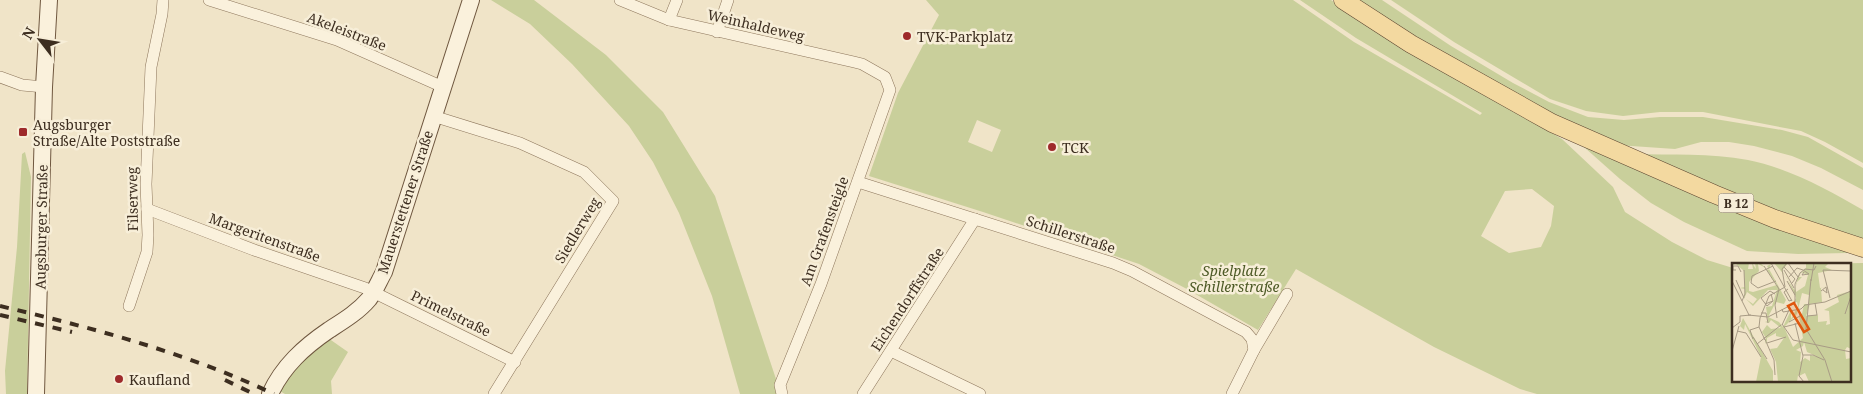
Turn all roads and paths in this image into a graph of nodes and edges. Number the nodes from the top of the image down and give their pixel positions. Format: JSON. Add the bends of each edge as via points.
{"nodes":[{"id":1,"x":49,"y":0,"type":"edge"},
{"id":2,"x":163,"y":0,"type":"edge"},
{"id":3,"x":209,"y":0,"type":"edge"},
{"id":4,"x":471,"y":0,"type":"edge"},
{"id":5,"x":620,"y":0,"type":"edge"},
{"id":6,"x":676,"y":0,"type":"edge"},
{"id":7,"x":728,"y":0,"type":"edge"},
{"id":8,"x":1343,"y":0,"type":"edge"},
{"id":9,"x":669,"y":20,"type":"junction"},
{"id":10,"x":718,"y":32,"type":"junction"},
{"id":11,"x":0,"y":77,"type":"edge"},
{"id":12,"x":885,"y":78,"type":"joint"},
{"id":13,"x":443,"y":86,"type":"junction"},
{"id":14,"x":44,"y":87,"type":"junction"},
{"id":15,"x":433,"y":116,"type":"junction"},
{"id":16,"x":858,"y":182,"type":"junction"},
{"id":17,"x":146,"y":209,"type":"junction"},
{"id":18,"x":975,"y":219,"type":"junction"},
{"id":19,"x":1863,"y":248,"type":"edge"},
{"id":20,"x":374,"y":292,"type":"junction"},
{"id":21,"x":1287,"y":294,"type":"dead end"},
{"id":22,"x":129,"y":306,"type":"dead end"},
{"id":23,"x":1254,"y":350,"type":"junction"},
{"id":24,"x":891,"y":351,"type":"junction"},
{"id":25,"x":515,"y":362,"type":"junction"},
{"id":26,"x":36,"y":394,"type":"edge"},
{"id":27,"x":270,"y":394,"type":"edge"},
{"id":28,"x":494,"y":394,"type":"edge"},
{"id":29,"x":782,"y":394,"type":"edge"},
{"id":30,"x":863,"y":394,"type":"edge"},
{"id":31,"x":980,"y":394,"type":"edge"},
{"id":32,"x":1232,"y":394,"type":"edge"}],
"edges":[{"from":1,"to":14,"type":"main road","name":"Augsburger Straße"},
{"from":2,"to":17,"type":"street","name":"Filserweg","via":[[150,66]]},
{"from":3,"to":13,"type":"street","name":"Akeleistraße","via":[[337,40]]},
{"from":4,"to":13,"type":"main road","name":"Mauerstettener Straße"},
{"from":5,"to":9,"type":"street","name":"Weinhaldeweg"},
{"from":6,"to":9,"type":"street"},
{"from":7,"to":10,"type":"street"},
{"from":8,"to":19,"type":"main road","number":"B 12","via":[[1411,44],[1552,123],[1775,219]]},
{"from":9,"to":10,"type":"street","name":"Weinhaldeweg"},
{"from":10,"to":12,"type":"street","name":"Weinhaldeweg","via":[[862,64]]},
{"from":11,"to":14,"type":"street","via":[[22,86]]},
{"from":12,"to":16,"type":"street","name":"Am Grafensteigle","via":[[890,90]]},
{"from":13,"to":15,"type":"main road","name":"Mauerstettener Straße"},
{"from":14,"to":26,"type":"main road","name":"Augsburger Straße"},
{"from":15,"to":20,"type":"main road","name":"Mauerstettener Straße","via":[[384,272]]},
{"from":15,"to":25,"type":"street","name":"Siedlerweg","via":[[520,143],[584,172],[613,201]]},
{"from":16,"to":18,"type":"street","name":"Schillerstraße"},
{"from":16,"to":29,"type":"street","name":"Am Grafensteigle","via":[[780,385]]},
{"from":17,"to":20,"type":"street","name":"Margeritenstraße"},
{"from":17,"to":22,"type":"street","name":"Filserweg","via":[[147,252]]},
{"from":18,"to":23,"type":"street","name":"Schillerstraße","via":[[1132,271],[1246,332],[1252,339]]},
{"from":18,"to":24,"type":"street","name":"Eichendorffstraße"},
{"from":20,"to":25,"type":"street","name":"Primelstraße"},
{"from":20,"to":27,"type":"main road","name":"Mauerstettener Straße","via":[[354,314],[293,358]]},
{"from":21,"to":23,"type":"street"},
{"from":23,"to":32,"type":"street"},
{"from":24,"to":30,"type":"street","name":"Eichendorffstraße"},
{"from":24,"to":31,"type":"street"},
{"from":25,"to":28,"type":"street","name":"Siedlerweg"}]}
